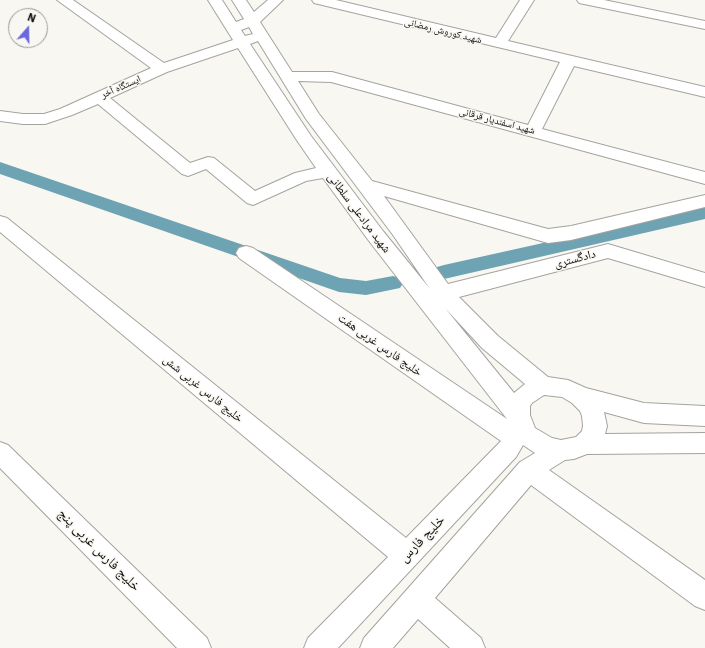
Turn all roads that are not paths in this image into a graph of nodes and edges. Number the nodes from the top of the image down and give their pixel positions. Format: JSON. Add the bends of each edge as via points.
{"nodes":[{"id":1,"x":64,"y":0,"type":"edge"},
{"id":2,"x":215,"y":0,"type":"edge"},
{"id":3,"x":276,"y":0,"type":"edge"},
{"id":4,"x":318,"y":0,"type":"edge"},
{"id":5,"x":527,"y":0,"type":"edge"},
{"id":6,"x":584,"y":0,"type":"edge"},
{"id":7,"x":245,"y":2,"type":"edge"},
{"id":8,"x":252,"y":22,"type":"junction"},
{"id":9,"x":705,"y":25,"type":"edge"},
{"id":10,"x":237,"y":35,"type":"junction"},
{"id":11,"x":260,"y":36,"type":"junction"},
{"id":12,"x":499,"y":44,"type":"junction"},
{"id":13,"x":568,"y":60,"type":"junction"},
{"id":14,"x":162,"y":69,"type":"junction"},
{"id":15,"x":287,"y":76,"type":"junction"},
{"id":16,"x":705,"y":92,"type":"edge"},
{"id":17,"x":99,"y":97,"type":"junction"},
{"id":18,"x":0,"y":116,"type":"edge"},
{"id":19,"x":319,"y":125,"type":"junction"},
{"id":20,"x":298,"y":130,"type":"junction"},
{"id":21,"x":533,"y":130,"type":"junction"},
{"id":22,"x":328,"y":171,"type":"junction"},
{"id":23,"x":705,"y":178,"type":"edge"},
{"id":24,"x":365,"y":184,"type":"junction"},
{"id":25,"x":705,"y":201,"type":"edge"},
{"id":26,"x":0,"y":222,"type":"edge"},
{"id":27,"x":246,"y":253,"type":"dead end"},
{"id":28,"x":705,"y":280,"type":"edge"},
{"id":29,"x":434,"y":296,"type":"junction"},
{"id":30,"x":543,"y":386,"type":"junction"},
{"id":31,"x":580,"y":396,"type":"junction"},
{"id":32,"x":705,"y":416,"type":"edge"},
{"id":33,"x":518,"y":426,"type":"junction"},
{"id":34,"x":705,"y":443,"type":"edge"},
{"id":35,"x":572,"y":447,"type":"junction"},
{"id":36,"x":0,"y":452,"type":"edge"},
{"id":37,"x":529,"y":470,"type":"junction"},
{"id":38,"x":407,"y":556,"type":"junction"},
{"id":39,"x":705,"y":596,"type":"edge"},
{"id":40,"x":416,"y":599,"type":"junction"},
{"id":41,"x":197,"y":648,"type":"edge"},
{"id":42,"x":318,"y":648,"type":"edge"},
{"id":43,"x":374,"y":648,"type":"edge"},
{"id":44,"x":471,"y":648,"type":"edge"}],
"edges":[{"from":1,"to":14,"type":"street"},
{"from":2,"to":10,"type":"street","name":"شهید مرادعلی سلطانی"},
{"from":3,"to":8,"type":"street"},
{"from":4,"to":12,"type":"street","name":"شهید کوروش رمضانی"},
{"from":5,"to":12,"type":"street"},
{"from":6,"to":9,"type":"street"},
{"from":7,"to":8,"type":"street","name":"شهید مرادعلی سلطانی"},
{"from":8,"to":10,"type":"street"},
{"from":8,"to":11,"type":"street","name":"شهید مرادعلی سلطانی"},
{"from":10,"to":11,"type":"street"},
{"from":10,"to":14,"type":"street","name":"ایستگاه آخر"},
{"from":10,"to":20,"type":"street","name":"شهید مرادعلی سلطانی"},
{"from":11,"to":15,"type":"street","name":"شهید مرادعلی سلطانی"},
{"from":12,"to":13,"type":"street","name":"شهید کوروش رمضانی"},
{"from":13,"to":16,"type":"street","name":"شهید کوروش رمضانی"},
{"from":13,"to":21,"type":"street"},
{"from":14,"to":17,"type":"street","name":"ایستگاه آخر"},
{"from":15,"to":19,"type":"street","name":"شهید مرادعلی سلطانی"},
{"from":15,"to":21,"type":"street","name":"شهید اسفندیار قرقانی","via":[[332,77]]},
{"from":17,"to":18,"type":"street","name":"ایستگاه آخر","via":[[45,119]]},
{"from":17,"to":22,"type":"street","via":[[188,170],[208,162],[253,199],[301,178]]},
{"from":19,"to":20,"type":"street"},
{"from":19,"to":24,"type":"street","name":"شهید مرادعلی سلطانی"},
{"from":20,"to":22,"type":"street","name":"شهید مرادعلی سلطانی"},
{"from":21,"to":23,"type":"street","name":"شهید اسفندیار قرقانی"},
{"from":22,"to":29,"type":"street","name":"شهید مرادعلی سلطانی"},
{"from":24,"to":25,"type":"street","via":[[548,236],[571,233]]},
{"from":24,"to":29,"type":"street","name":"شهید مرادعلی سلطانی","via":[[400,230]]},
{"from":26,"to":38,"type":"street","name":"خلیج فارس غربی شش"},
{"from":27,"to":33,"type":"street","name":"خلیج فارس غربی هفت"},
{"from":28,"to":29,"type":"street","name":"دادگستری","via":[[608,250]]},
{"from":29,"to":30,"type":"street","name":"شهید مرادعلی سلطانی"},
{"from":29,"to":33,"type":"street","name":"شهید مرادعلی سلطانی"},
{"from":30,"to":31,"type":"street","via":[[556,386]]},
{"from":30,"to":33,"type":"street","via":[[524,396],[519,405]]},
{"from":31,"to":32,"type":"street","via":[[644,413]]},
{"from":31,"to":35,"type":"street","via":[[594,415],[595,426],[592,436]]},
{"from":33,"to":35,"type":"street","via":[[548,448]]},
{"from":33,"to":38,"type":"street","name":"خلیج فارس","via":[[508,450]]},
{"from":34,"to":35,"type":"street"},
{"from":35,"to":37,"type":"street"},
{"from":36,"to":41,"type":"street","name":"خلیج فارس غربی پنج"},
{"from":37,"to":39,"type":"street"},
{"from":37,"to":40,"type":"street"},
{"from":38,"to":42,"type":"street","name":"خلیج فارس"},
{"from":40,"to":43,"type":"street"},
{"from":40,"to":44,"type":"street"}]}
